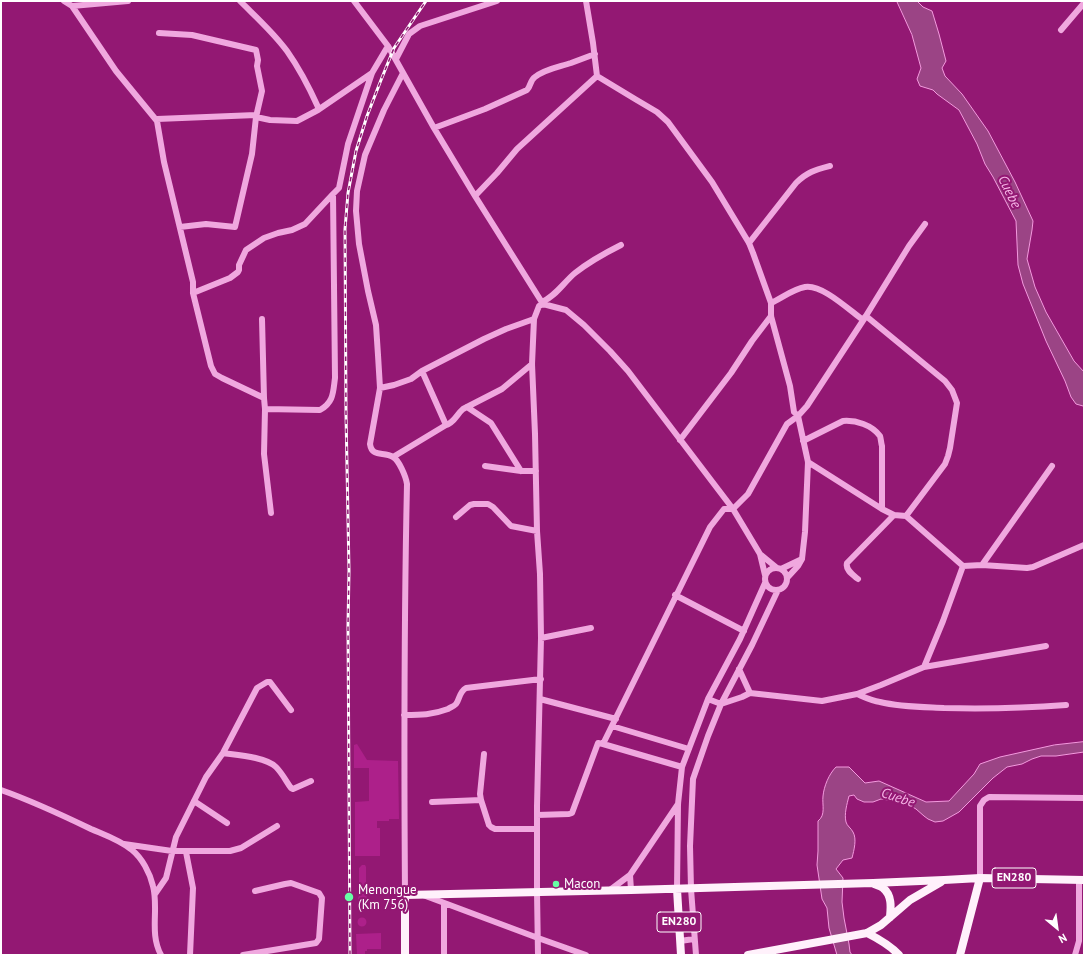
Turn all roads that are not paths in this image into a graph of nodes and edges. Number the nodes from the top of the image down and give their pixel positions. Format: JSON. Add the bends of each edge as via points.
{"nodes":[{"id":1,"x":64,"y":1,"type":"edge"},
{"id":2,"x":128,"y":1,"type":"edge"},
{"id":3,"x":240,"y":1,"type":"edge"},
{"id":4,"x":354,"y":1,"type":"edge"},
{"id":5,"x":497,"y":1,"type":"edge"},
{"id":6,"x":586,"y":1,"type":"edge"},
{"id":7,"x":1084,"y":3,"type":"edge"},
{"id":8,"x":360,"y":4,"type":"edge"},
{"id":9,"x":72,"y":6,"type":"junction"},
{"id":10,"x":1061,"y":30,"type":"dead end"},
{"id":11,"x":159,"y":33,"type":"dead end"},
{"id":12,"x":388,"y":46,"type":"junction"},
{"id":13,"x":595,"y":54,"type":"junction"},
{"id":14,"x":396,"y":59,"type":"junction"},
{"id":15,"x":372,"y":73,"type":"junction"},
{"id":16,"x":403,"y":73,"type":"junction"},
{"id":17,"x":597,"y":76,"type":"junction"},
{"id":18,"x":318,"y":110,"type":"junction"},
{"id":19,"x":256,"y":117,"type":"junction"},
{"id":20,"x":157,"y":121,"type":"junction"},
{"id":21,"x":434,"y":128,"type":"junction"},
{"id":22,"x":830,"y":166,"type":"dead end"},
{"id":23,"x":333,"y":194,"type":"junction"},
{"id":24,"x":475,"y":196,"type":"junction"},
{"id":25,"x":925,"y":224,"type":"dead end"},
{"id":26,"x":180,"y":227,"type":"junction"},
{"id":27,"x":749,"y":243,"type":"junction"},
{"id":28,"x":621,"y":245,"type":"dead end"},
{"id":29,"x":194,"y":293,"type":"junction"},
{"id":30,"x":543,"y":303,"type":"junction"},
{"id":31,"x":771,"y":303,"type":"junction"},
{"id":32,"x":771,"y":316,"type":"junction"},
{"id":33,"x":864,"y":318,"type":"junction"},
{"id":34,"x":262,"y":319,"type":"dead end"},
{"id":35,"x":534,"y":319,"type":"junction"},
{"id":36,"x":532,"y":364,"type":"junction"},
{"id":37,"x":422,"y":371,"type":"junction"},
{"id":38,"x":380,"y":388,"type":"junction"},
{"id":39,"x":264,"y":398,"type":"junction"},
{"id":40,"x":467,"y":407,"type":"junction"},
{"id":41,"x":265,"y":409,"type":"junction"},
{"id":42,"x":798,"y":416,"type":"junction"},
{"id":43,"x":446,"y":425,"type":"junction"},
{"id":44,"x":680,"y":440,"type":"junction"},
{"id":45,"x":803,"y":441,"type":"junction"},
{"id":46,"x":393,"y":457,"type":"junction"},
{"id":47,"x":808,"y":462,"type":"junction"},
{"id":48,"x":485,"y":466,"type":"dead end"},
{"id":49,"x":1052,"y":466,"type":"dead end"},
{"id":50,"x":521,"y":471,"type":"junction"},
{"id":51,"x":536,"y":471,"type":"junction"},
{"id":52,"x":882,"y":508,"type":"junction"},
{"id":53,"x":733,"y":509,"type":"junction"},
{"id":54,"x":271,"y":513,"type":"dead end"},
{"id":55,"x":894,"y":515,"type":"junction"},
{"id":56,"x":906,"y":516,"type":"junction"},
{"id":57,"x":456,"y":517,"type":"dead end"},
{"id":58,"x":537,"y":531,"type":"junction"},
{"id":59,"x":1084,"y":544,"type":"edge"},
{"id":60,"x":760,"y":554,"type":"junction"},
{"id":61,"x":802,"y":558,"type":"junction"},
{"id":62,"x":982,"y":564,"type":"junction"},
{"id":63,"x":963,"y":566,"type":"junction"},
{"id":64,"x":779,"y":569,"type":"junction"},
{"id":65,"x":765,"y":576,"type":"junction"},
{"id":66,"x":787,"y":578,"type":"junction"},
{"id":67,"x":858,"y":580,"type":"dead end"},
{"id":68,"x":765,"y":583,"type":"junction"},
{"id":69,"x":778,"y":590,"type":"junction"},
{"id":70,"x":675,"y":595,"type":"junction"},
{"id":71,"x":591,"y":628,"type":"dead end"},
{"id":72,"x":744,"y":631,"type":"junction"},
{"id":73,"x":542,"y":638,"type":"junction"},
{"id":74,"x":740,"y":639,"type":"junction"},
{"id":75,"x":752,"y":645,"type":"junction"},
{"id":76,"x":1046,"y":646,"type":"dead end"},
{"id":77,"x":924,"y":667,"type":"junction"},
{"id":78,"x":739,"y":669,"type":"junction"},
{"id":79,"x":540,"y":679,"type":"junction"},
{"id":80,"x":750,"y":693,"type":"junction"},
{"id":81,"x":857,"y":694,"type":"junction"},
{"id":82,"x":708,"y":698,"type":"junction"},
{"id":83,"x":540,"y":699,"type":"junction"},
{"id":84,"x":721,"y":704,"type":"junction"},
{"id":85,"x":1066,"y":705,"type":"dead end"},
{"id":86,"x":292,"y":710,"type":"dead end"},
{"id":87,"x":404,"y":715,"type":"junction"},
{"id":88,"x":616,"y":719,"type":"junction"},
{"id":89,"x":612,"y":726,"type":"junction"},
{"id":90,"x":603,"y":744,"type":"junction"},
{"id":91,"x":689,"y":749,"type":"junction"},
{"id":92,"x":223,"y":753,"type":"junction"},
{"id":93,"x":484,"y":754,"type":"dead end"},
{"id":94,"x":682,"y":767,"type":"junction"},
{"id":95,"x":680,"y":778,"type":"junction"},
{"id":96,"x":693,"y":779,"type":"junction"},
{"id":97,"x":311,"y":781,"type":"dead end"},
{"id":98,"x":1,"y":790,"type":"edge"},
{"id":99,"x":1084,"y":798,"type":"edge"},
{"id":100,"x":481,"y":800,"type":"junction"},
{"id":101,"x":194,"y":801,"type":"junction"},
{"id":102,"x":432,"y":802,"type":"dead end"},
{"id":103,"x":678,"y":804,"type":"junction"},
{"id":104,"x":537,"y":815,"type":"junction"},
{"id":105,"x":227,"y":823,"type":"dead end"},
{"id":106,"x":277,"y":826,"type":"dead end"},
{"id":107,"x":537,"y":829,"type":"junction"},
{"id":108,"x":123,"y":843,"type":"junction"},
{"id":109,"x":172,"y":851,"type":"junction"},
{"id":110,"x":186,"y":852,"type":"junction"},
{"id":111,"x":630,"y":875,"type":"junction"},
{"id":112,"x":980,"y":878,"type":"junction"},
{"id":113,"x":944,"y":880,"type":"junction"},
{"id":114,"x":1081,"y":880,"type":"edge"},
{"id":115,"x":873,"y":883,"type":"junction"},
{"id":116,"x":677,"y":889,"type":"junction"},
{"id":117,"x":691,"y":889,"type":"junction"},
{"id":118,"x":631,"y":890,"type":"junction"},
{"id":119,"x":255,"y":891,"type":"dead end"},
{"id":120,"x":610,"y":891,"type":"junction"},
{"id":121,"x":537,"y":892,"type":"junction"},
{"id":122,"x":155,"y":894,"type":"junction"},
{"id":123,"x":405,"y":895,"type":"junction"},
{"id":124,"x":421,"y":895,"type":"junction"},
{"id":125,"x":444,"y":904,"type":"junction"},
{"id":126,"x":890,"y":917,"type":"junction"},
{"id":127,"x":867,"y":933,"type":"junction"},
{"id":128,"x":538,"y":938,"type":"junction"},
{"id":129,"x":694,"y":939,"type":"junction"},
{"id":130,"x":680,"y":941,"type":"junction"},
{"id":131,"x":1081,"y":942,"type":"edge"},
{"id":132,"x":758,"y":954,"type":"edge"},
{"id":133,"x":161,"y":955,"type":"edge"},
{"id":134,"x":190,"y":955,"type":"edge"},
{"id":135,"x":243,"y":955,"type":"edge"},
{"id":136,"x":405,"y":955,"type":"edge"},
{"id":137,"x":444,"y":955,"type":"edge"},
{"id":138,"x":538,"y":955,"type":"edge"},
{"id":139,"x":586,"y":955,"type":"edge"},
{"id":140,"x":681,"y":955,"type":"edge"},
{"id":141,"x":696,"y":955,"type":"edge"},
{"id":142,"x":748,"y":955,"type":"edge"},
{"id":143,"x":899,"y":955,"type":"edge"},
{"id":144,"x":960,"y":955,"type":"edge"},
{"id":145,"x":1075,"y":955,"type":"edge"}],
"edges":[{"from":1,"to":9,"type":"street"},
{"from":2,"to":9,"type":"street"},
{"from":3,"to":18,"type":"street","via":[[286,49],[301,72]]},
{"from":4,"to":8,"type":"street"},
{"from":5,"to":14,"type":"street","via":[[420,26],[409,34]]},
{"from":6,"to":13,"type":"street"},
{"from":7,"to":10,"type":"street"},
{"from":8,"to":12,"type":"street"},
{"from":9,"to":20,"type":"street","via":[[116,71]]},
{"from":11,"to":19,"type":"street","via":[[192,35],[256,50],[262,91]]},
{"from":12,"to":14,"type":"street"},
{"from":12,"to":15,"type":"street"},
{"from":13,"to":17,"type":"street"},
{"from":13,"to":21,"type":"street","via":[[535,76],[526,90]]},
{"from":14,"to":16,"type":"street"},
{"from":15,"to":18,"type":"street"},
{"from":15,"to":23,"type":"street","via":[[348,144],[339,188]]},
{"from":16,"to":21,"type":"street"},
{"from":16,"to":38,"type":"street","via":[[365,155],[357,191],[359,244],[376,326]]},
{"from":17,"to":24,"type":"street","via":[[517,149]]},
{"from":17,"to":27,"type":"street","via":[[658,112],[668,122],[712,182]]},
{"from":18,"to":19,"type":"street","via":[[297,121]]},
{"from":19,"to":20,"type":"street"},
{"from":19,"to":26,"type":"street","via":[[252,154],[235,227],[206,224]]},
{"from":20,"to":26,"type":"street"},
{"from":21,"to":24,"type":"street"},
{"from":22,"to":27,"type":"street","via":[[803,176]]},
{"from":23,"to":29,"type":"street","via":[[305,224],[264,238],[246,250],[235,275]]},
{"from":23,"to":41,"type":"street","via":[[333,393],[327,406],[320,410]]},
{"from":24,"to":30,"type":"street"},
{"from":25,"to":33,"type":"street"},
{"from":26,"to":29,"type":"street","via":[[194,282]]},
{"from":27,"to":31,"type":"street"},
{"from":28,"to":30,"type":"street","via":[[586,265]]},
{"from":29,"to":39,"type":"street","via":[[215,374]]},
{"from":30,"to":35,"type":"street","via":[[539,306]]},
{"from":30,"to":44,"type":"street","via":[[566,310],[584,325],[628,371]]},
{"from":31,"to":32,"type":"street"},
{"from":31,"to":33,"type":"street","via":[[799,289],[812,287],[823,290]]},
{"from":32,"to":42,"type":"street","via":[[790,386],[794,412]]},
{"from":32,"to":44,"type":"street"},
{"from":33,"to":42,"type":"street"},
{"from":33,"to":56,"type":"street","via":[[945,381],[957,403],[945,464]]},
{"from":34,"to":39,"type":"street"},
{"from":35,"to":36,"type":"street"},
{"from":35,"to":37,"type":"street","via":[[489,336]]},
{"from":36,"to":40,"type":"street","via":[[502,389]]},
{"from":36,"to":51,"type":"street"},
{"from":37,"to":38,"type":"street","via":[[411,379]]},
{"from":37,"to":43,"type":"street"},
{"from":38,"to":46,"type":"street","via":[[370,444],[374,452]]},
{"from":39,"to":41,"type":"street"},
{"from":40,"to":43,"type":"street"},
{"from":40,"to":50,"type":"street","via":[[491,423]]},
{"from":41,"to":54,"type":"street","via":[[264,454]]},
{"from":42,"to":45,"type":"street"},
{"from":42,"to":53,"type":"street","via":[[787,424],[748,494]]},
{"from":43,"to":46,"type":"street"},
{"from":44,"to":53,"type":"street"},
{"from":45,"to":47,"type":"street"},
{"from":45,"to":52,"type":"street","via":[[843,421],[850,420],[872,428],[881,437]]},
{"from":46,"to":87,"type":"street","via":[[407,479]]},
{"from":47,"to":52,"type":"street"},
{"from":47,"to":61,"type":"street"},
{"from":48,"to":50,"type":"street"},
{"from":49,"to":62,"type":"street"},
{"from":50,"to":51,"type":"street"},
{"from":51,"to":58,"type":"street"},
{"from":52,"to":55,"type":"street"},
{"from":53,"to":60,"type":"street"},
{"from":53,"to":70,"type":"street","via":[[724,509],[710,527]]},
{"from":55,"to":56,"type":"street"},
{"from":55,"to":67,"type":"street","via":[[847,563],[848,571]]},
{"from":56,"to":63,"type":"street"},
{"from":57,"to":58,"type":"street","via":[[470,505],[488,504],[511,526]]},
{"from":58,"to":73,"type":"street"},
{"from":59,"to":62,"type":"street","via":[[1033,567]]},
{"from":60,"to":64,"type":"street"},
{"from":60,"to":65,"type":"street"},
{"from":61,"to":64,"type":"street"},
{"from":61,"to":66,"type":"street"},
{"from":62,"to":63,"type":"street"},
{"from":63,"to":77,"type":"street"},
{"from":64,"to":65,"type":"street","via":[[770,570]]},
{"from":64,"to":66,"type":"street","via":[[784,571]]},
{"from":65,"to":68,"type":"street"},
{"from":66,"to":69,"type":"street","via":[[785,585]]},
{"from":68,"to":69,"type":"street","via":[[770,589]]},
{"from":68,"to":72,"type":"street"},
{"from":69,"to":75,"type":"street"},
{"from":70,"to":72,"type":"street"},
{"from":70,"to":88,"type":"street"},
{"from":71,"to":73,"type":"street"},
{"from":72,"to":74,"type":"street"},
{"from":73,"to":79,"type":"street"},
{"from":74,"to":75,"type":"street"},
{"from":74,"to":82,"type":"street"},
{"from":75,"to":78,"type":"street"},
{"from":76,"to":77,"type":"street"},
{"from":77,"to":81,"type":"street"},
{"from":78,"to":80,"type":"street"},
{"from":78,"to":84,"type":"street"},
{"from":79,"to":83,"type":"street"},
{"from":79,"to":87,"type":"street","via":[[466,688],[454,706],[426,715]]},
{"from":80,"to":81,"type":"street","via":[[822,701]]},
{"from":80,"to":84,"type":"street"},
{"from":81,"to":85,"type":"street","via":[[878,702],[932,707]]},
{"from":82,"to":84,"type":"street"},
{"from":82,"to":91,"type":"street"},
{"from":83,"to":88,"type":"street"},
{"from":83,"to":104,"type":"street"},
{"from":84,"to":96,"type":"street"},
{"from":86,"to":92,"type":"street","via":[[270,682],[260,686]]},
{"from":87,"to":123,"type":"street"},
{"from":88,"to":89,"type":"street"},
{"from":89,"to":90,"type":"street"},
{"from":89,"to":91,"type":"street"},
{"from":90,"to":94,"type":"street"},
{"from":90,"to":104,"type":"street","via":[[598,743],[572,813]]},
{"from":91,"to":94,"type":"street"},
{"from":92,"to":97,"type":"street","via":[[259,758],[273,765],[293,789]]},
{"from":92,"to":101,"type":"street"},
{"from":93,"to":100,"type":"street"},
{"from":94,"to":95,"type":"street"},
{"from":95,"to":96,"type":"street"},
{"from":95,"to":103,"type":"street"},
{"from":96,"to":117,"type":"street"},
{"from":98,"to":108,"type":"street"},
{"from":99,"to":112,"type":"street","via":[[989,797],[984,800],[980,806]]},
{"from":100,"to":102,"type":"street"},
{"from":100,"to":107,"type":"street","via":[[491,827]]},
{"from":101,"to":105,"type":"street"},
{"from":101,"to":109,"type":"street"},
{"from":103,"to":111,"type":"street"},
{"from":103,"to":116,"type":"street"},
{"from":104,"to":107,"type":"street"},
{"from":106,"to":110,"type":"street","via":[[236,850]]},
{"from":107,"to":121,"type":"street"},
{"from":108,"to":109,"type":"street"},
{"from":108,"to":122,"type":"street","via":[[141,860]]},
{"from":109,"to":110,"type":"street"},
{"from":109,"to":122,"type":"street","via":[[166,878]]},
{"from":110,"to":134,"type":"street","via":[[193,888]]},
{"from":111,"to":118,"type":"street"},
{"from":111,"to":120,"type":"street"},
{"from":112,"to":113,"type":"main road","number":"EN280"},
{"from":112,"to":114,"type":"main road","number":"EN280"},
{"from":112,"to":144,"type":"main road"},
{"from":113,"to":115,"type":"main road","number":"EN280"},
{"from":113,"to":126,"type":"main road","number":"EN280","via":[[910,900]]},
{"from":114,"to":131,"type":"street"},
{"from":115,"to":117,"type":"main road","number":"EN280"},
{"from":115,"to":126,"type":"main road","via":[[883,889],[890,900]]},
{"from":116,"to":117,"type":"main road","number":"EN280"},
{"from":116,"to":118,"type":"main road"},
{"from":116,"to":130,"type":"main road","number":"EN280"},
{"from":117,"to":129,"type":"street"},
{"from":118,"to":120,"type":"main road"},
{"from":119,"to":135,"type":"street","via":[[291,884],[319,893],[322,898],[319,939],[316,942]]},
{"from":120,"to":121,"type":"main road"},
{"from":121,"to":124,"type":"main road"},
{"from":121,"to":128,"type":"street"},
{"from":122,"to":133,"type":"street","via":[[154,934]]},
{"from":123,"to":124,"type":"main road"},
{"from":123,"to":136,"type":"main road"},
{"from":124,"to":125,"type":"street"},
{"from":125,"to":128,"type":"street"},
{"from":125,"to":137,"type":"street"},
{"from":126,"to":127,"type":"main road","number":"EN280"},
{"from":127,"to":132,"type":"main road","number":"EN280"},
{"from":127,"to":143,"type":"main road","via":[[884,942]]},
{"from":128,"to":138,"type":"street"},
{"from":128,"to":139,"type":"street"},
{"from":129,"to":130,"type":"street"},
{"from":129,"to":141,"type":"street"},
{"from":130,"to":140,"type":"main road","number":"EN280"},
{"from":131,"to":145,"type":"street"},
{"from":132,"to":142,"type":"main road","number":"EN280"}]}
